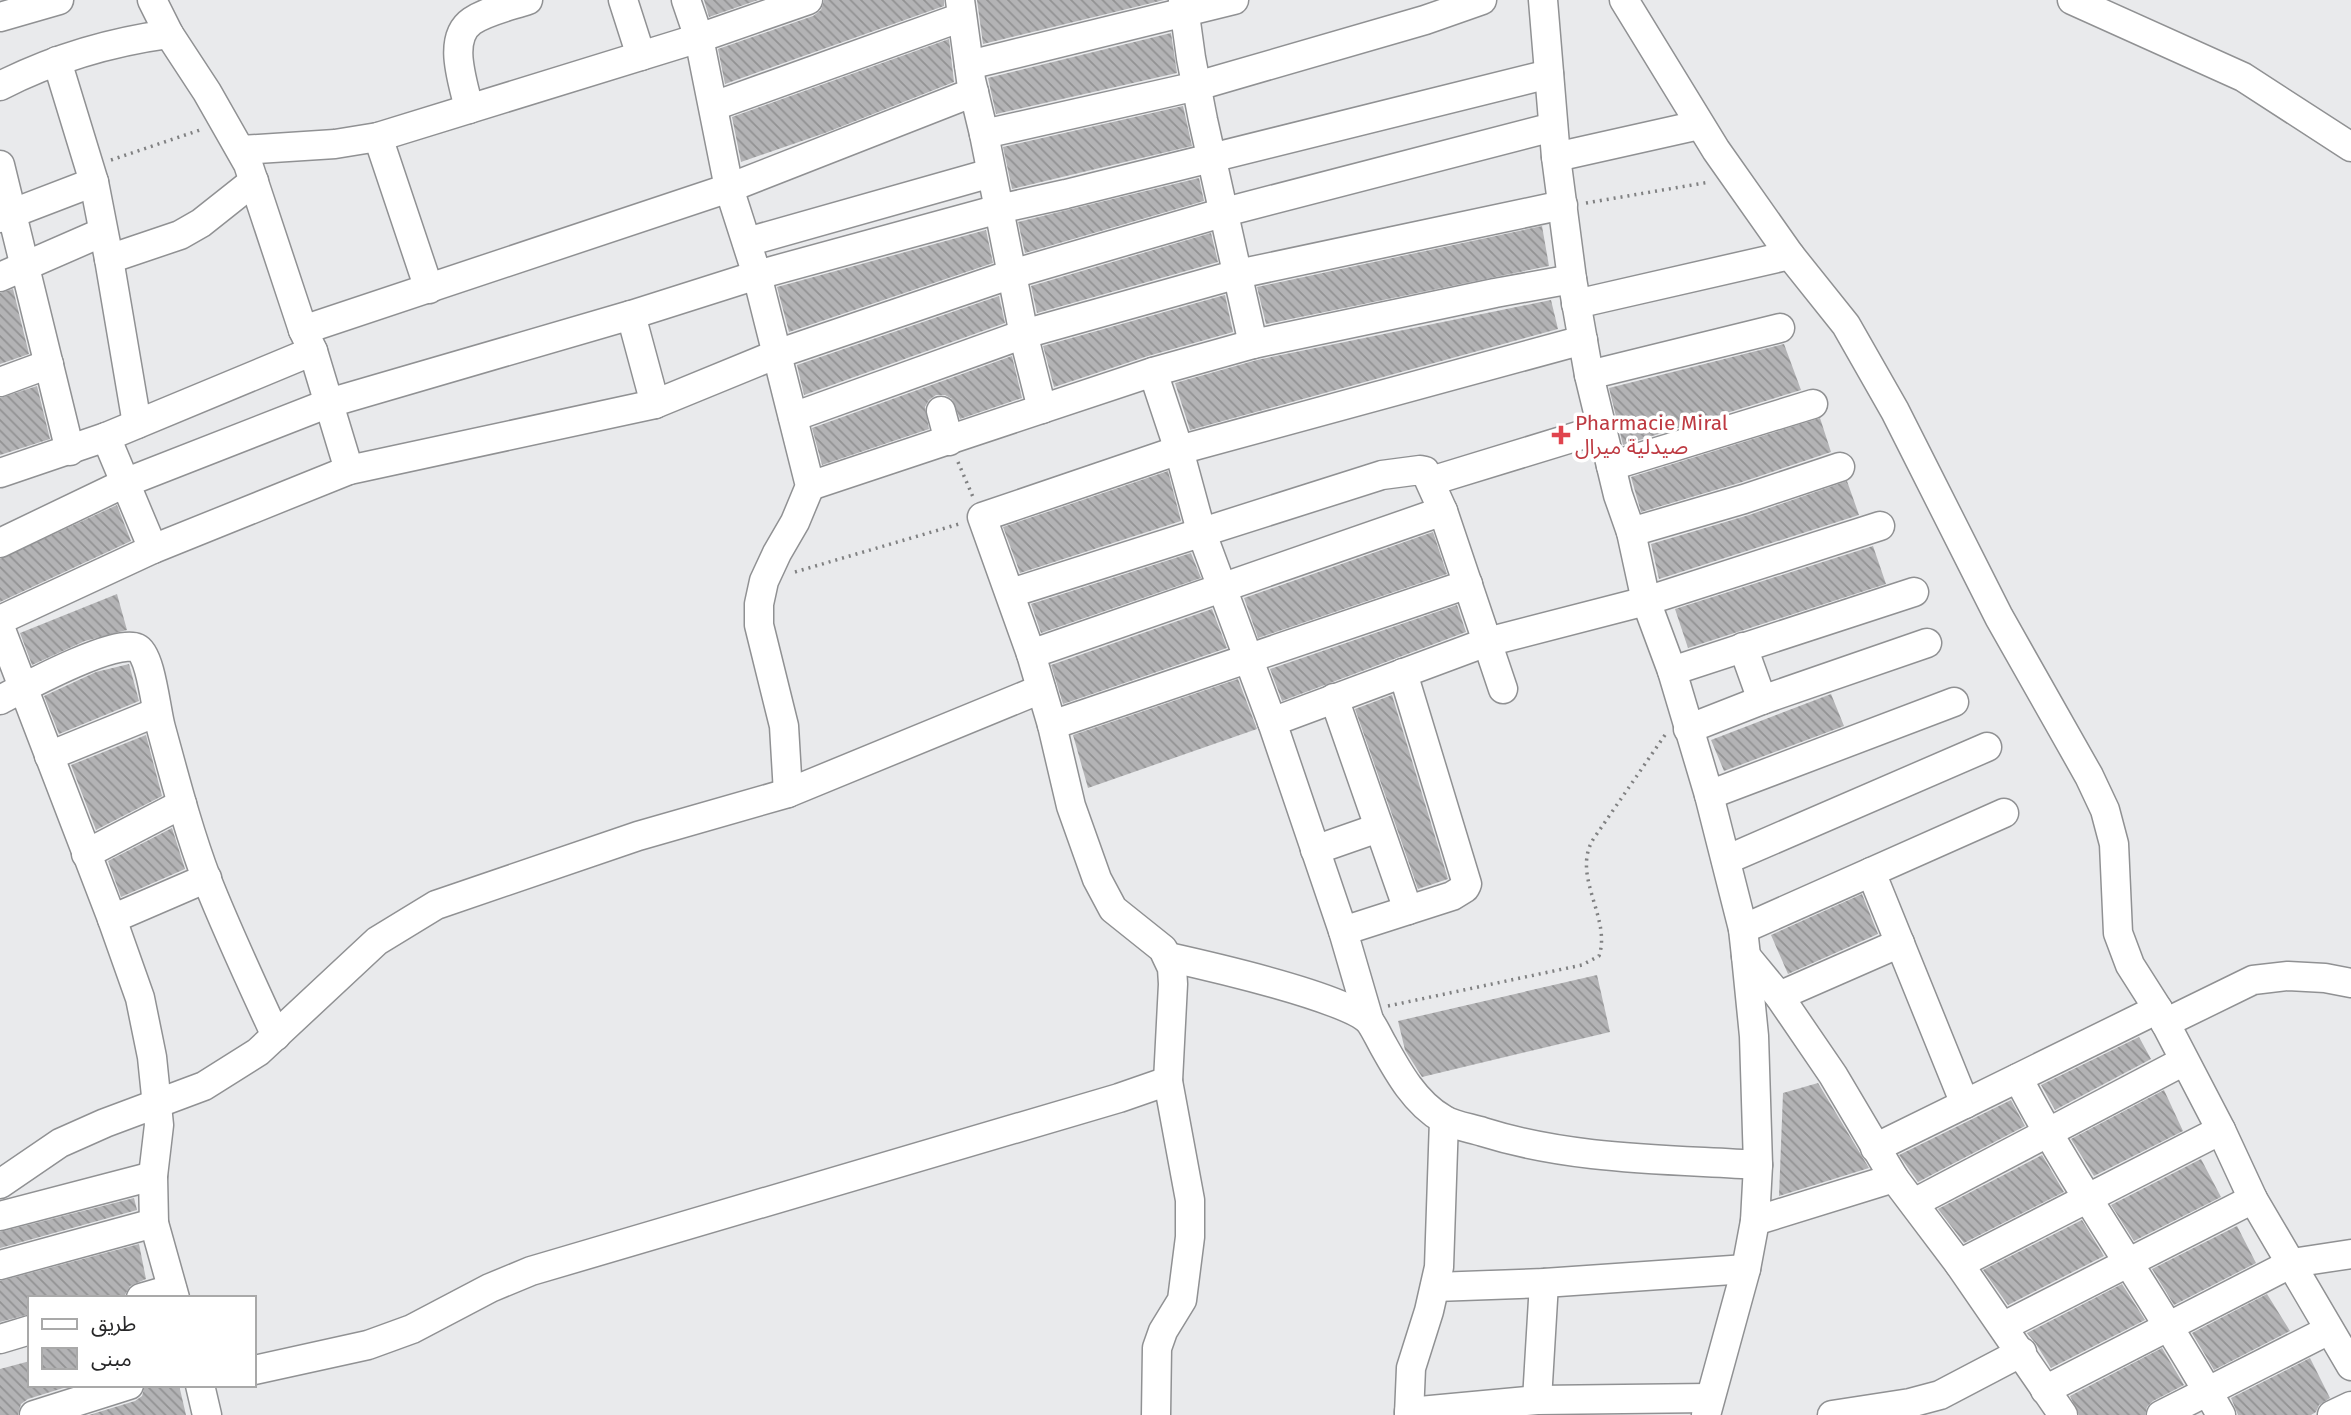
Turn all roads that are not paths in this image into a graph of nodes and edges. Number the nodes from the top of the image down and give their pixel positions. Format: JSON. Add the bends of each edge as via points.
{"nodes":[{"id":1,"x":60,"y":0,"type":"edge"},
{"id":2,"x":152,"y":0,"type":"edge"},
{"id":3,"x":528,"y":0,"type":"edge"},
{"id":4,"x":623,"y":0,"type":"edge"},
{"id":5,"x":686,"y":0,"type":"edge"},
{"id":6,"x":808,"y":0,"type":"edge"},
{"id":7,"x":1234,"y":0,"type":"edge"},
{"id":8,"x":1482,"y":0,"type":"edge"},
{"id":9,"x":1544,"y":0,"type":"edge"},
{"id":10,"x":1624,"y":0,"type":"edge"},
{"id":11,"x":2072,"y":0,"type":"edge"},
{"id":12,"x":961,"y":5,"type":"edge"},
{"id":13,"x":1184,"y":6,"type":"edge"},
{"id":14,"x":0,"y":17,"type":"edge"},
{"id":15,"x":169,"y":34,"type":"junction"},
{"id":16,"x":699,"y":38,"type":"junction"},
{"id":17,"x":641,"y":56,"type":"junction"},
{"id":18,"x":57,"y":61,"type":"junction"},
{"id":19,"x":1549,"y":74,"type":"junction"},
{"id":20,"x":971,"y":78,"type":"junction"},
{"id":21,"x":0,"y":86,"type":"edge"},
{"id":22,"x":1197,"y":86,"type":"junction"},
{"id":23,"x":714,"y":106,"type":"junction"},
{"id":24,"x":469,"y":109,"type":"junction"},
{"id":25,"x":1699,"y":125,"type":"junction"},
{"id":26,"x":1553,"y":127,"type":"junction"},
{"id":27,"x":984,"y":134,"type":"junction"},
{"id":28,"x":379,"y":137,"type":"junction"},
{"id":29,"x":2351,"y":147,"type":"edge"},
{"id":30,"x":241,"y":150,"type":"junction"},
{"id":31,"x":1556,"y":157,"type":"junction"},
{"id":32,"x":1212,"y":158,"type":"junction"},
{"id":33,"x":0,"y":165,"type":"edge"},
{"id":34,"x":991,"y":173,"type":"junction"},
{"id":35,"x":91,"y":175,"type":"junction"},
{"id":36,"x":254,"y":181,"type":"junction"},
{"id":37,"x":729,"y":188,"type":"junction"},
{"id":38,"x":1563,"y":205,"type":"junction"},
{"id":39,"x":999,"y":209,"type":"junction"},
{"id":40,"x":1226,"y":212,"type":"junction"},
{"id":41,"x":6,"y":216,"type":"edge"},
{"id":42,"x":747,"y":242,"type":"junction"},
{"id":43,"x":106,"y":245,"type":"junction"},
{"id":44,"x":1790,"y":255,"type":"junction"},
{"id":45,"x":12,"y":271,"type":"edge"},
{"id":46,"x":1012,"y":274,"type":"junction"},
{"id":47,"x":1238,"y":274,"type":"junction"},
{"id":48,"x":757,"y":275,"type":"junction"},
{"id":49,"x":429,"y":289,"type":"junction"},
{"id":50,"x":1574,"y":291,"type":"junction"},
{"id":51,"x":631,"y":315,"type":"junction"},
{"id":52,"x":1780,"y":328,"type":"dead end"},
{"id":53,"x":1024,"y":334,"type":"junction"},
{"id":54,"x":1583,"y":340,"type":"junction"},
{"id":55,"x":308,"y":341,"type":"junction"},
{"id":56,"x":1253,"y":344,"type":"junction"},
{"id":57,"x":777,"y":354,"type":"junction"},
{"id":58,"x":49,"y":364,"type":"junction"},
{"id":59,"x":1153,"y":372,"type":"junction"},
{"id":60,"x":1589,"y":375,"type":"junction"},
{"id":61,"x":0,"y":382,"type":"edge"},
{"id":62,"x":329,"y":403,"type":"junction"},
{"id":63,"x":655,"y":404,"type":"junction"},
{"id":64,"x":1814,"y":404,"type":"dead end"},
{"id":65,"x":1042,"y":409,"type":"junction"},
{"id":66,"x":941,"y":411,"type":"dead end"},
{"id":67,"x":793,"y":417,"type":"junction"},
{"id":68,"x":137,"y":424,"type":"junction"},
{"id":69,"x":1601,"y":429,"type":"junction"},
{"id":70,"x":106,"y":437,"type":"junction"},
{"id":71,"x":949,"y":441,"type":"junction"},
{"id":72,"x":1179,"y":450,"type":"junction"},
{"id":73,"x":70,"y":451,"type":"junction"},
{"id":74,"x":1611,"y":466,"type":"junction"},
{"id":75,"x":1840,"y":467,"type":"dead end"},
{"id":76,"x":349,"y":470,"type":"junction"},
{"id":77,"x":0,"y":473,"type":"edge"},
{"id":78,"x":1431,"y":481,"type":"junction"},
{"id":79,"x":127,"y":482,"type":"junction"},
{"id":80,"x":810,"y":485,"type":"junction"},
{"id":81,"x":1443,"y":511,"type":"junction"},
{"id":82,"x":1880,"y":526,"type":"dead end"},
{"id":83,"x":1201,"y":531,"type":"junction"},
{"id":84,"x":1631,"y":531,"type":"junction"},
{"id":85,"x":0,"y":543,"type":"edge"},
{"id":86,"x":153,"y":549,"type":"junction"},
{"id":87,"x":1468,"y":584,"type":"junction"},
{"id":88,"x":1223,"y":588,"type":"junction"},
{"id":89,"x":1914,"y":592,"type":"dead end"},
{"id":90,"x":1011,"y":593,"type":"junction"},
{"id":91,"x":1646,"y":601,"type":"junction"},
{"id":92,"x":0,"y":620,"type":"edge"},
{"id":93,"x":0,"y":627,"type":"edge"},
{"id":94,"x":1487,"y":642,"type":"junction"},
{"id":95,"x":1927,"y":643,"type":"dead end"},
{"id":96,"x":1743,"y":647,"type":"junction"},
{"id":97,"x":1031,"y":654,"type":"junction"},
{"id":98,"x":1248,"y":658,"type":"junction"},
{"id":99,"x":1672,"y":671,"type":"junction"},
{"id":100,"x":1403,"y":673,"type":"junction"},
{"id":101,"x":1041,"y":689,"type":"junction"},
{"id":102,"x":1503,"y":689,"type":"dead end"},
{"id":103,"x":12,"y":694,"type":"edge"},
{"id":104,"x":1334,"y":698,"type":"junction"},
{"id":105,"x":1762,"y":700,"type":"junction"},
{"id":106,"x":1954,"y":702,"type":"dead end"},
{"id":107,"x":156,"y":712,"type":"junction"},
{"id":108,"x":1685,"y":719,"type":"junction"},
{"id":109,"x":1272,"y":722,"type":"junction"},
{"id":110,"x":1052,"y":725,"type":"junction"},
{"id":111,"x":1987,"y":747,"type":"dead end"},
{"id":112,"x":49,"y":755,"type":"junction"},
{"id":113,"x":788,"y":793,"type":"junction"},
{"id":114,"x":1709,"y":795,"type":"junction"},
{"id":115,"x":181,"y":804,"type":"junction"},
{"id":116,"x":2004,"y":813,"type":"dead end"},
{"id":117,"x":1378,"y":828,"type":"junction"},
{"id":118,"x":1315,"y":850,"type":"junction"},
{"id":119,"x":86,"y":853,"type":"junction"},
{"id":120,"x":1726,"y":860,"type":"junction"},
{"id":121,"x":1871,"y":872,"type":"junction"},
{"id":122,"x":206,"y":878,"type":"junction"},
{"id":123,"x":1408,"y":910,"type":"junction"},
{"id":124,"x":112,"y":919,"type":"junction"},
{"id":125,"x":1343,"y":932,"type":"junction"},
{"id":126,"x":1745,"y":942,"type":"junction"},
{"id":127,"x":1900,"y":943,"type":"junction"},
{"id":128,"x":1168,"y":957,"type":"junction"},
{"id":129,"x":2351,"y":984,"type":"edge"},
{"id":130,"x":1779,"y":996,"type":"junction"},
{"id":131,"x":1367,"y":1015,"type":"junction"},
{"id":132,"x":2162,"y":1016,"type":"junction"},
{"id":133,"x":276,"y":1036,"type":"junction"},
{"id":134,"x":2184,"y":1061,"type":"junction"},
{"id":135,"x":2018,"y":1078,"type":"junction"},
{"id":136,"x":1168,"y":1081,"type":"junction"},
{"id":137,"x":1965,"y":1104,"type":"junction"},
{"id":138,"x":157,"y":1105,"type":"junction"},
{"id":139,"x":1444,"y":1120,"type":"junction"},
{"id":140,"x":2221,"y":1130,"type":"junction"},
{"id":141,"x":2047,"y":1133,"type":"junction"},
{"id":142,"x":1875,"y":1148,"type":"junction"},
{"id":143,"x":1758,"y":1164,"type":"junction"},
{"id":144,"x":153,"y":1176,"type":"junction"},
{"id":145,"x":1894,"y":1178,"type":"junction"},
{"id":146,"x":0,"y":1184,"type":"edge"},
{"id":147,"x":2086,"y":1199,"type":"junction"},
{"id":148,"x":2253,"y":1199,"type":"junction"},
{"id":149,"x":1914,"y":1203,"type":"junction"},
{"id":150,"x":0,"y":1216,"type":"edge"},
{"id":151,"x":1755,"y":1221,"type":"junction"},
{"id":152,"x":154,"y":1223,"type":"junction"},
{"id":153,"x":2351,"y":1254,"type":"edge"},
{"id":154,"x":2128,"y":1263,"type":"junction"},
{"id":155,"x":2292,"y":1263,"type":"junction"},
{"id":156,"x":1959,"y":1264,"type":"junction"},
{"id":157,"x":0,"y":1265,"type":"edge"},
{"id":158,"x":1746,"y":1269,"type":"junction"},
{"id":159,"x":1544,"y":1283,"type":"junction"},
{"id":160,"x":1435,"y":1287,"type":"junction"},
{"id":161,"x":173,"y":1293,"type":"edge"},
{"id":162,"x":154,"y":1296,"type":"edge"},
{"id":163,"x":2004,"y":1326,"type":"junction"},
{"id":164,"x":2169,"y":1326,"type":"junction"},
{"id":165,"x":2329,"y":1330,"type":"junction"},
{"id":166,"x":28,"y":1331,"type":"edge"},
{"id":167,"x":0,"y":1339,"type":"edge"},
{"id":168,"x":2022,"y":1352,"type":"junction"},
{"id":169,"x":2351,"y":1366,"type":"edge"},
{"id":170,"x":256,"y":1370,"type":"edge"},
{"id":171,"x":200,"y":1387,"type":"edge"},
{"id":172,"x":114,"y":1388,"type":"edge"},
{"id":173,"x":2045,"y":1390,"type":"junction"},
{"id":174,"x":1537,"y":1400,"type":"junction"},
{"id":175,"x":2214,"y":1403,"type":"edge"},
{"id":176,"x":2351,"y":1406,"type":"edge"},
{"id":177,"x":1708,"y":1407,"type":"edge"},
{"id":178,"x":1409,"y":1414,"type":"edge"},
{"id":179,"x":34,"y":1415,"type":"edge"},
{"id":180,"x":207,"y":1415,"type":"edge"},
{"id":181,"x":1156,"y":1415,"type":"edge"},
{"id":182,"x":1832,"y":1415,"type":"edge"},
{"id":183,"x":2062,"y":1415,"type":"edge"},
{"id":184,"x":2161,"y":1415,"type":"edge"},
{"id":185,"x":2332,"y":1415,"type":"edge"}],
"edges":[{"from":1,"to":14,"type":"street"},
{"from":2,"to":15,"type":"street"},
{"from":3,"to":24,"type":"street","via":[[479,17],[461,33],[459,57]]},
{"from":4,"to":17,"type":"street"},
{"from":5,"to":16,"type":"street"},
{"from":6,"to":16,"type":"street"},
{"from":7,"to":13,"type":"street"},
{"from":8,"to":22,"type":"street"},
{"from":9,"to":19,"type":"street"},
{"from":10,"to":25,"type":"street"},
{"from":11,"to":29,"type":"street","via":[[2243,77]]},
{"from":12,"to":20,"type":"street"},
{"from":12,"to":23,"type":"street"},
{"from":13,"to":20,"type":"street"},
{"from":13,"to":22,"type":"street"},
{"from":15,"to":18,"type":"street","via":[[98,47]]},
{"from":15,"to":30,"type":"street"},
{"from":16,"to":17,"type":"street"},
{"from":16,"to":23,"type":"street"},
{"from":17,"to":24,"type":"street"},
{"from":18,"to":21,"type":"street"},
{"from":18,"to":35,"type":"street"},
{"from":19,"to":26,"type":"street"},
{"from":19,"to":32,"type":"street"},
{"from":20,"to":27,"type":"street"},
{"from":20,"to":37,"type":"street"},
{"from":22,"to":27,"type":"street"},
{"from":22,"to":32,"type":"street"},
{"from":23,"to":37,"type":"street"},
{"from":24,"to":28,"type":"street"},
{"from":25,"to":31,"type":"street"},
{"from":25,"to":44,"type":"street"},
{"from":26,"to":31,"type":"street"},
{"from":26,"to":40,"type":"street"},
{"from":27,"to":34,"type":"street"},
{"from":28,"to":30,"type":"street"},
{"from":28,"to":49,"type":"street"},
{"from":30,"to":36,"type":"street"},
{"from":31,"to":38,"type":"street"},
{"from":32,"to":39,"type":"street"},
{"from":32,"to":40,"type":"street"},
{"from":33,"to":41,"type":"street"},
{"from":34,"to":39,"type":"street"},
{"from":34,"to":42,"type":"street"},
{"from":35,"to":41,"type":"street"},
{"from":35,"to":43,"type":"street"},
{"from":36,"to":43,"type":"street","via":[[180,235]]},
{"from":36,"to":55,"type":"street"},
{"from":37,"to":42,"type":"street"},
{"from":37,"to":49,"type":"street"},
{"from":38,"to":47,"type":"street"},
{"from":38,"to":50,"type":"street"},
{"from":39,"to":46,"type":"street"},
{"from":39,"to":48,"type":"street"},
{"from":40,"to":46,"type":"street"},
{"from":40,"to":47,"type":"street"},
{"from":41,"to":45,"type":"street"},
{"from":42,"to":48,"type":"street"},
{"from":43,"to":45,"type":"street"},
{"from":43,"to":68,"type":"street"},
{"from":44,"to":50,"type":"street"},
{"from":44,"to":132,"type":"street","via":[[1830,303],[1874,372],[1999,617],[2090,776],[2114,844],[2122,949]]},
{"from":45,"to":58,"type":"street"},
{"from":46,"to":53,"type":"street"},
{"from":46,"to":57,"type":"street"},
{"from":47,"to":53,"type":"street"},
{"from":47,"to":56,"type":"street"},
{"from":48,"to":51,"type":"street"},
{"from":48,"to":57,"type":"street"},
{"from":49,"to":55,"type":"street"},
{"from":50,"to":54,"type":"street"},
{"from":50,"to":56,"type":"street","via":[[1495,293]]},
{"from":51,"to":62,"type":"street"},
{"from":51,"to":63,"type":"street"},
{"from":52,"to":60,"type":"street"},
{"from":53,"to":65,"type":"street"},
{"from":53,"to":67,"type":"street"},
{"from":54,"to":60,"type":"street"},
{"from":54,"to":72,"type":"street"},
{"from":55,"to":62,"type":"street"},
{"from":55,"to":68,"type":"street"},
{"from":56,"to":59,"type":"street"},
{"from":57,"to":63,"type":"street"},
{"from":57,"to":67,"type":"street"},
{"from":58,"to":61,"type":"street"},
{"from":58,"to":73,"type":"street"},
{"from":59,"to":65,"type":"street"},
{"from":59,"to":72,"type":"street"},
{"from":60,"to":69,"type":"street"},
{"from":62,"to":76,"type":"street"},
{"from":62,"to":79,"type":"street"},
{"from":63,"to":76,"type":"street"},
{"from":64,"to":74,"type":"street"},
{"from":65,"to":71,"type":"street"},
{"from":66,"to":71,"type":"street"},
{"from":67,"to":80,"type":"street"},
{"from":68,"to":70,"type":"street"},
{"from":69,"to":74,"type":"street"},
{"from":69,"to":78,"type":"street"},
{"from":70,"to":73,"type":"street"},
{"from":70,"to":79,"type":"street"},
{"from":71,"to":80,"type":"street"},
{"from":72,"to":83,"type":"street"},
{"from":72,"to":90,"type":"street","via":[[982,517]]},
{"from":73,"to":77,"type":"street"},
{"from":74,"to":84,"type":"street"},
{"from":75,"to":84,"type":"street"},
{"from":76,"to":86,"type":"street"},
{"from":78,"to":81,"type":"street"},
{"from":78,"to":83,"type":"street","via":[[1420,470],[1382,475]]},
{"from":79,"to":85,"type":"street"},
{"from":79,"to":86,"type":"street"},
{"from":80,"to":113,"type":"street","via":[[764,581],[759,604],[759,625],[784,726]]},
{"from":81,"to":87,"type":"street"},
{"from":81,"to":88,"type":"street"},
{"from":82,"to":91,"type":"street"},
{"from":83,"to":88,"type":"street"},
{"from":83,"to":90,"type":"street"},
{"from":84,"to":91,"type":"street"},
{"from":86,"to":92,"type":"street"},
{"from":87,"to":94,"type":"street"},
{"from":87,"to":98,"type":"street"},
{"from":88,"to":97,"type":"street"},
{"from":88,"to":98,"type":"street"},
{"from":89,"to":96,"type":"street"},
{"from":90,"to":97,"type":"street"},
{"from":91,"to":94,"type":"street"},
{"from":91,"to":99,"type":"street"},
{"from":93,"to":103,"type":"street"},
{"from":94,"to":100,"type":"street"},
{"from":94,"to":102,"type":"street"},
{"from":95,"to":105,"type":"street"},
{"from":96,"to":99,"type":"street"},
{"from":96,"to":105,"type":"street"},
{"from":97,"to":101,"type":"street"},
{"from":98,"to":109,"type":"street"},
{"from":98,"to":110,"type":"street"},
{"from":99,"to":108,"type":"street"},
{"from":100,"to":104,"type":"street"},
{"from":100,"to":123,"type":"street","via":[[1467,884],[1452,896]]},
{"from":101,"to":110,"type":"street"},
{"from":101,"to":113,"type":"street"},
{"from":103,"to":107,"type":"street","via":[[107,651],[135,647],[146,659]]},
{"from":103,"to":112,"type":"street"},
{"from":104,"to":109,"type":"street"},
{"from":104,"to":117,"type":"street"},
{"from":105,"to":108,"type":"street"},
{"from":106,"to":114,"type":"street"},
{"from":107,"to":112,"type":"street"},
{"from":107,"to":115,"type":"street"},
{"from":108,"to":114,"type":"street"},
{"from":109,"to":118,"type":"street"},
{"from":110,"to":128,"type":"street","via":[[1071,806],[1104,895]]},
{"from":111,"to":120,"type":"street"},
{"from":112,"to":119,"type":"street"},
{"from":113,"to":133,"type":"street","via":[[626,840],[436,905],[377,941]]},
{"from":114,"to":120,"type":"street"},
{"from":115,"to":119,"type":"street"},
{"from":115,"to":122,"type":"street"},
{"from":116,"to":121,"type":"street"},
{"from":117,"to":118,"type":"street"},
{"from":117,"to":123,"type":"street"},
{"from":118,"to":125,"type":"street"},
{"from":119,"to":124,"type":"street"},
{"from":120,"to":126,"type":"street"},
{"from":121,"to":126,"type":"street"},
{"from":121,"to":127,"type":"street"},
{"from":122,"to":124,"type":"street"},
{"from":122,"to":133,"type":"street"},
{"from":123,"to":125,"type":"street"},
{"from":124,"to":138,"type":"street","via":[[140,998]]},
{"from":125,"to":131,"type":"street"},
{"from":126,"to":130,"type":"street"},
{"from":126,"to":143,"type":"street"},
{"from":127,"to":130,"type":"street"},
{"from":127,"to":137,"type":"street"},
{"from":128,"to":131,"type":"street","via":[[1241,974]]},
{"from":128,"to":136,"type":"street","via":[[1173,984]]},
{"from":129,"to":132,"type":"street","via":[[2288,976],[2253,980]]},
{"from":130,"to":142,"type":"street"},
{"from":131,"to":139,"type":"street","via":[[1398,1071]]},
{"from":132,"to":134,"type":"street"},
{"from":132,"to":135,"type":"street"},
{"from":133,"to":138,"type":"street","via":[[204,1086]]},
{"from":134,"to":140,"type":"street"},
{"from":134,"to":141,"type":"street"},
{"from":135,"to":137,"type":"street"},
{"from":135,"to":141,"type":"street"},
{"from":136,"to":170,"type":"street","via":[[531,1271],[412,1329],[368,1345]]},
{"from":136,"to":181,"type":"street","via":[[1190,1200],[1190,1237],[1182,1300],[1157,1348]]},
{"from":137,"to":142,"type":"street"},
{"from":138,"to":144,"type":"street","via":[[159,1140]]},
{"from":138,"to":146,"type":"street","via":[[60,1143]]},
{"from":139,"to":143,"type":"street","via":[[1572,1153]]},
{"from":139,"to":160,"type":"street"},
{"from":140,"to":147,"type":"street"},
{"from":140,"to":148,"type":"street"},
{"from":141,"to":147,"type":"street"},
{"from":141,"to":149,"type":"street"},
{"from":142,"to":145,"type":"street"},
{"from":143,"to":151,"type":"street"},
{"from":144,"to":150,"type":"street"},
{"from":144,"to":152,"type":"street"},
{"from":145,"to":149,"type":"street"},
{"from":145,"to":151,"type":"street"},
{"from":147,"to":154,"type":"street"},
{"from":147,"to":156,"type":"street"},
{"from":148,"to":154,"type":"street"},
{"from":148,"to":155,"type":"street"},
{"from":149,"to":156,"type":"street"},
{"from":151,"to":158,"type":"street"},
{"from":152,"to":157,"type":"street"},
{"from":152,"to":161,"type":"street"},
{"from":153,"to":155,"type":"street"},
{"from":154,"to":163,"type":"street"},
{"from":154,"to":164,"type":"street"},
{"from":155,"to":164,"type":"street"},
{"from":155,"to":165,"type":"street"},
{"from":156,"to":163,"type":"street"},
{"from":158,"to":159,"type":"street"},
{"from":158,"to":177,"type":"street"},
{"from":159,"to":160,"type":"street"},
{"from":159,"to":174,"type":"street"},
{"from":160,"to":178,"type":"street","via":[[1411,1368]]},
{"from":161,"to":162,"type":"street"},
{"from":163,"to":168,"type":"street"},
{"from":164,"to":173,"type":"street"},
{"from":164,"to":175,"type":"street"},
{"from":165,"to":169,"type":"street"},
{"from":165,"to":175,"type":"street"},
{"from":166,"to":167,"type":"street"},
{"from":168,"to":173,"type":"street"},
{"from":168,"to":182,"type":"street","via":[[1940,1395]]},
{"from":171,"to":180,"type":"street"},
{"from":172,"to":179,"type":"street"},
{"from":173,"to":183,"type":"street"},
{"from":174,"to":177,"type":"street"},
{"from":174,"to":178,"type":"street"},
{"from":175,"to":184,"type":"street"},
{"from":176,"to":185,"type":"street"}]}
